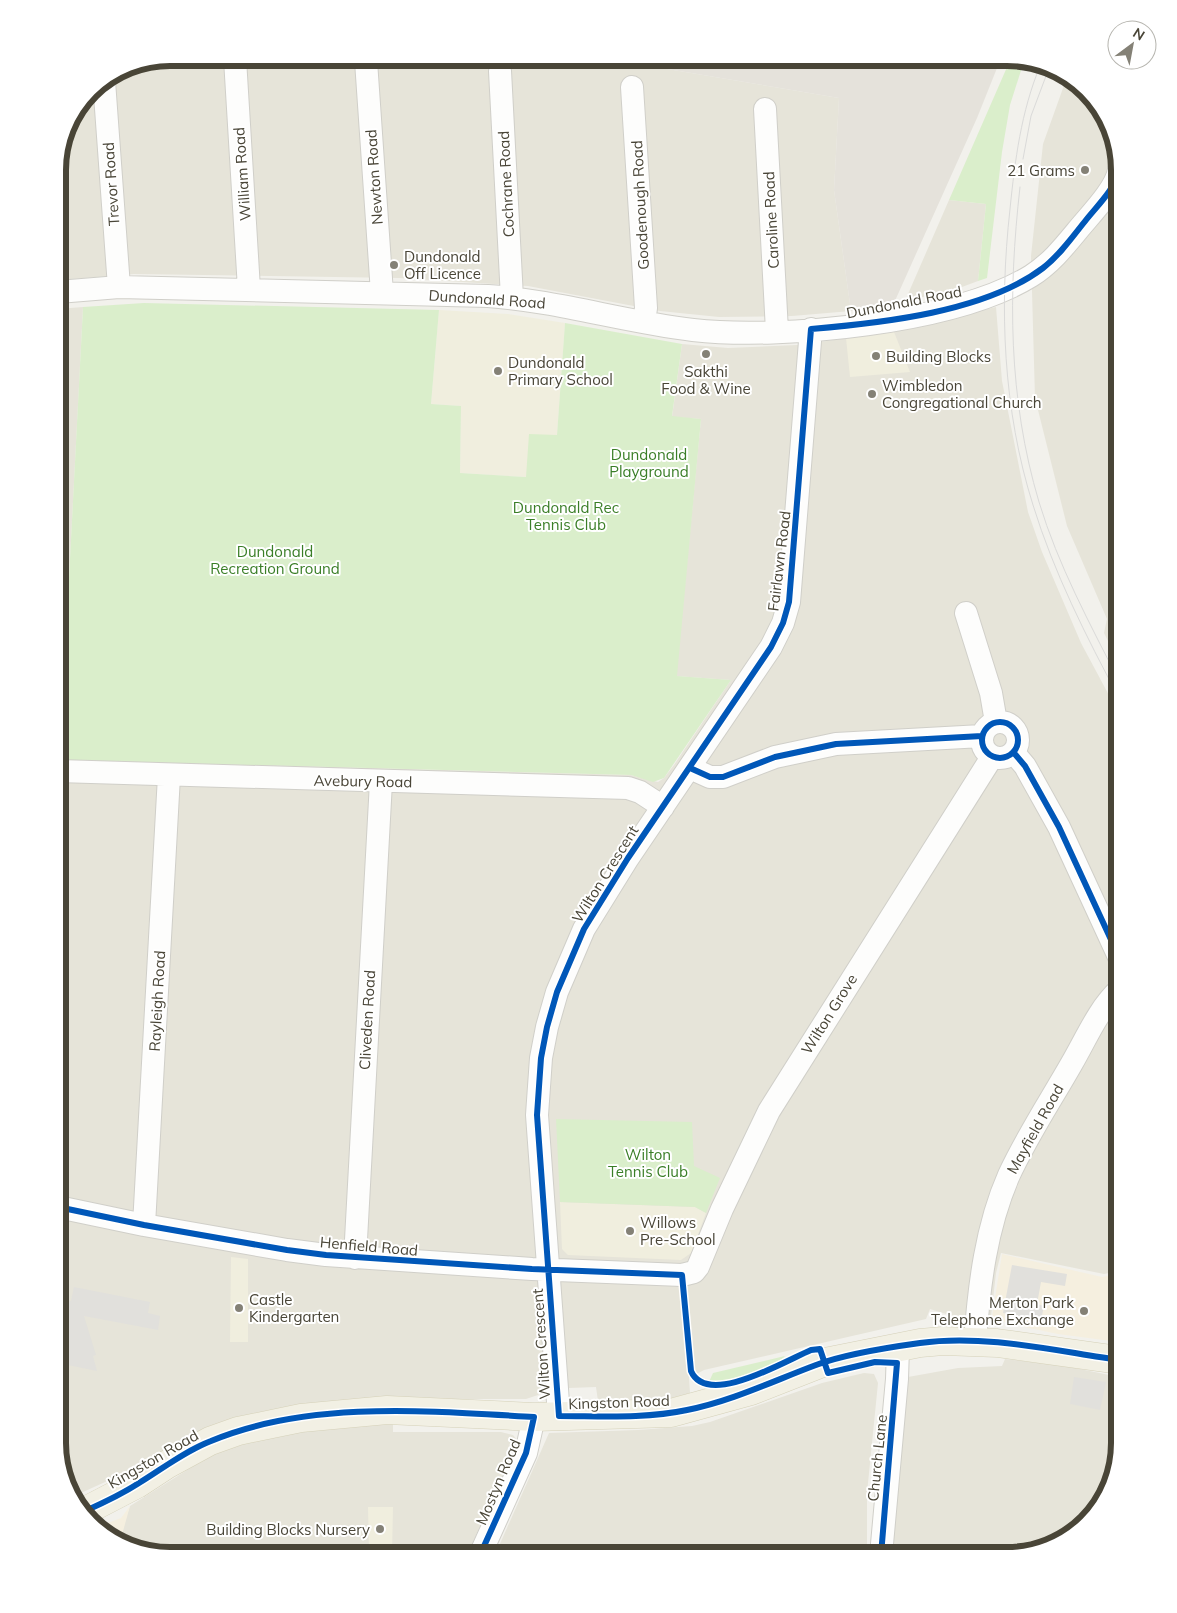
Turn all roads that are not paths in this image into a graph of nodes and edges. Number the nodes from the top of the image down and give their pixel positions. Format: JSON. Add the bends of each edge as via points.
{"nodes":[{"id":1,"x":235,"y":66,"type":"edge"},
{"id":2,"x":366,"y":66,"type":"edge"},
{"id":3,"x":500,"y":71,"type":"dead end"},
{"id":4,"x":632,"y":88,"type":"dead end"},
{"id":5,"x":105,"y":90,"type":"edge"},
{"id":6,"x":765,"y":109,"type":"dead end"},
{"id":7,"x":1111,"y":184,"type":"edge"},
{"id":8,"x":119,"y":287,"type":"junction"},
{"id":9,"x":249,"y":289,"type":"junction"},
{"id":10,"x":66,"y":291,"type":"edge"},
{"id":11,"x":382,"y":293,"type":"junction"},
{"id":12,"x":512,"y":298,"type":"junction"},
{"id":13,"x":644,"y":322,"type":"junction"},
{"id":14,"x":811,"y":329,"type":"junction"},
{"id":15,"x":777,"y":332,"type":"junction"},
{"id":16,"x":966,"y":613,"type":"dead end"},
{"id":17,"x":989,"y":729,"type":"junction"},
{"id":18,"x":1014,"y":752,"type":"junction"},
{"id":19,"x":992,"y":757,"type":"junction"},
{"id":20,"x":690,"y":768,"type":"junction"},
{"id":21,"x":66,"y":772,"type":"edge"},
{"id":22,"x":169,"y":776,"type":"junction"},
{"id":23,"x":380,"y":782,"type":"junction"},
{"id":24,"x":663,"y":807,"type":"junction"},
{"id":25,"x":1111,"y":938,"type":"edge"},
{"id":26,"x":1111,"y":1002,"type":"edge"},
{"id":27,"x":66,"y":1209,"type":"edge"},
{"id":28,"x":144,"y":1225,"type":"junction"},
{"id":29,"x":355,"y":1258,"type":"junction"},
{"id":30,"x":548,"y":1270,"type":"junction"},
{"id":31,"x":682,"y":1275,"type":"joint"},
{"id":32,"x":975,"y":1342,"type":"junction"},
{"id":33,"x":898,"y":1348,"type":"junction"},
{"id":34,"x":1111,"y":1359,"type":"edge"},
{"id":35,"x":546,"y":1416,"type":"junction"},
{"id":36,"x":90,"y":1508,"type":"edge"},
{"id":37,"x":484,"y":1547,"type":"edge"},
{"id":38,"x":882,"y":1547,"type":"edge"}],
"edges":[{"from":1,"to":9,"type":"street","name":"William Road"},
{"from":2,"to":11,"type":"street","name":"Newton Road"},
{"from":3,"to":12,"type":"street","name":"Cochrane Road"},
{"from":4,"to":13,"type":"street","name":"Goodenough Road","via":[[646,308]]},
{"from":5,"to":8,"type":"street","name":"Trevor Road"},
{"from":6,"to":15,"type":"street","name":"Caroline Road"},
{"from":7,"to":14,"type":"street","name":"Dundonald Road","via":[[1060,252],[1026,279],[962,305],[894,319]]},
{"from":8,"to":9,"type":"street","name":"Dundonald Road"},
{"from":8,"to":10,"type":"street","name":"Dundonald Road"},
{"from":9,"to":11,"type":"street","name":"Dundonald Road"},
{"from":11,"to":12,"type":"street","name":"Dundonald Road"},
{"from":12,"to":13,"type":"street","name":"Dundonald Road"},
{"from":13,"to":15,"type":"street","name":"Dundonald Road","via":[[709,332]]},
{"from":14,"to":15,"type":"street","name":"Dundonald Road"},
{"from":14,"to":20,"type":"street","name":"Fairlawn Road","via":[[789,602],[784,623]]},
{"from":16,"to":17,"type":"street","via":[[990,693]]},
{"from":17,"to":18,"type":"street","via":[[1010,724],[1016,729],[1019,737]]},
{"from":17,"to":19,"type":"street","via":[[982,744]]},
{"from":17,"to":20,"type":"street","via":[[836,744],[775,757],[722,777],[710,777]]},
{"from":18,"to":19,"type":"street","via":[[1008,757]]},
{"from":18,"to":25,"type":"street","via":[[1059,827]]},
{"from":19,"to":31,"type":"street","name":"Wilton Grove","via":[[769,1111],[698,1268]]},
{"from":20,"to":24,"type":"street","name":"Wilton Crescent"},
{"from":21,"to":22,"type":"street","name":"Avebury Road"},
{"from":22,"to":23,"type":"street","name":"Avebury Road"},
{"from":22,"to":28,"type":"street","name":"Rayleigh Road"},
{"from":23,"to":24,"type":"street","name":"Avebury Road","via":[[628,788]]},
{"from":23,"to":29,"type":"street","name":"Cliveden Road"},
{"from":24,"to":30,"type":"street","name":"Wilton Crescent","via":[[584,929],[557,992],[547,1027],[537,1115]]},
{"from":26,"to":32,"type":"street","name":"Mayfield Road","via":[[1095,1024],[1008,1177],[986,1252]]},
{"from":27,"to":28,"type":"street","name":"Henfield Road"},
{"from":28,"to":29,"type":"street","name":"Henfield Road","via":[[287,1250]]},
{"from":29,"to":30,"type":"street","name":"Henfield Road"},
{"from":30,"to":31,"type":"street","name":"Henfield Road"},
{"from":30,"to":35,"type":"street","name":"Wilton Crescent"},
{"from":32,"to":33,"type":"main road","name":"Kingston Road","via":[[943,1341]]},
{"from":32,"to":34,"type":"main road","name":"Kingston Road"},
{"from":33,"to":35,"type":"main road","name":"Kingston Road","via":[[818,1364],[752,1392],[688,1410],[654,1415]]},
{"from":33,"to":38,"type":"street","name":"Church Lane"},
{"from":35,"to":36,"type":"main road","name":"Kingston Road","via":[[387,1410],[301,1418],[245,1429],[206,1443]]},
{"from":35,"to":37,"type":"street","name":"Mostyn Road"}]}
